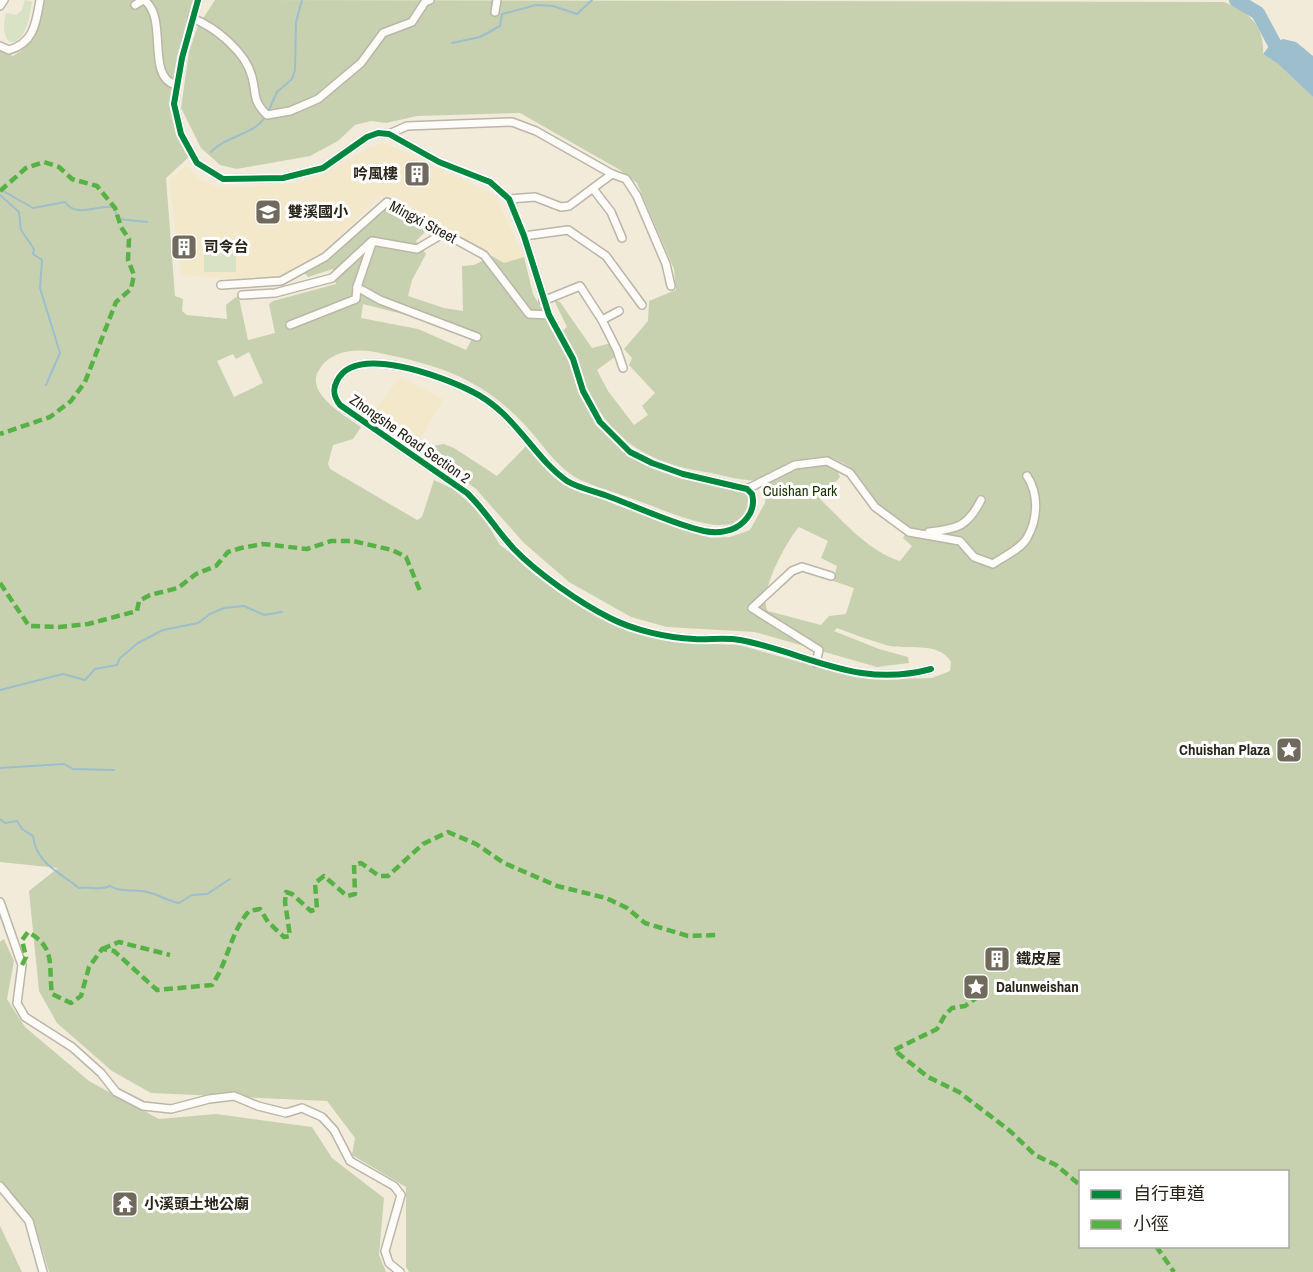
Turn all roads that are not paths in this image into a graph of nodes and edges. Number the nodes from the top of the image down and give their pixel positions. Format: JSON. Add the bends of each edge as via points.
{"nodes":[{"id":1,"x":4,"y":0,"type":"edge"},
{"id":2,"x":40,"y":0,"type":"edge"},
{"id":3,"x":144,"y":0,"type":"edge"},
{"id":4,"x":198,"y":0,"type":"edge"},
{"id":5,"x":430,"y":0,"type":"edge"},
{"id":6,"x":497,"y":0,"type":"edge"},
{"id":7,"x":135,"y":5,"type":"dead end"},
{"id":8,"x":0,"y":6,"type":"edge"},
{"id":9,"x":495,"y":12,"type":"dead end"},
{"id":10,"x":192,"y":18,"type":"junction"},
{"id":11,"x":0,"y":46,"type":"edge"},
{"id":12,"x":176,"y":85,"type":"junction"},
{"id":13,"x":389,"y":134,"type":"junction"},
{"id":14,"x":612,"y":174,"type":"junction"},
{"id":15,"x":594,"y":190,"type":"junction"},
{"id":16,"x":509,"y":199,"type":"junction"},
{"id":17,"x":444,"y":232,"type":"junction"},
{"id":18,"x":524,"y":236,"type":"junction"},
{"id":19,"x":622,"y":238,"type":"dead end"},
{"id":20,"x":372,"y":241,"type":"junction"},
{"id":21,"x":221,"y":285,"type":"dead end"},
{"id":22,"x":671,"y":286,"type":"dead end"},
{"id":23,"x":357,"y":287,"type":"junction"},
{"id":24,"x":242,"y":295,"type":"dead end"},
{"id":25,"x":543,"y":301,"type":"junction"},
{"id":26,"x":642,"y":305,"type":"dead end"},
{"id":27,"x":619,"y":311,"type":"dead end"},
{"id":28,"x":549,"y":315,"type":"junction"},
{"id":29,"x":602,"y":320,"type":"junction"},
{"id":30,"x":290,"y":325,"type":"dead end"},
{"id":31,"x":477,"y":337,"type":"dead end"},
{"id":32,"x":623,"y":368,"type":"dead end"},
{"id":33,"x":1027,"y":476,"type":"dead end"},
{"id":34,"x":747,"y":489,"type":"junction"},
{"id":35,"x":981,"y":500,"type":"dead end"},
{"id":36,"x":923,"y":533,"type":"junction"},
{"id":37,"x":831,"y":576,"type":"dead end"},
{"id":38,"x":816,"y":663,"type":"junction"},
{"id":39,"x":930,"y":669,"type":"dead end"},
{"id":40,"x":0,"y":902,"type":"edge"},
{"id":41,"x":0,"y":1186,"type":"edge"},
{"id":42,"x":43,"y":1272,"type":"edge"},
{"id":43,"x":400,"y":1272,"type":"edge"}],
"edges":[{"from":1,"to":8,"type":"street"},
{"from":2,"to":11,"type":"street","via":[[28,40],[9,50]]},
{"from":3,"to":7,"type":"street"},
{"from":3,"to":12,"type":"street","via":[[155,13],[162,75]]},
{"from":4,"to":10,"type":"street"},
{"from":5,"to":10,"type":"street","via":[[405,27],[383,33],[361,63],[318,99],[290,111],[267,115],[255,104],[252,76],[243,57],[204,22]]},
{"from":6,"to":9,"type":"street"},
{"from":10,"to":12,"type":"street"},
{"from":12,"to":13,"type":"street","via":[[176,118],[189,151],[197,163],[223,179],[306,174],[323,168],[367,137]]},
{"from":13,"to":14,"type":"street","via":[[407,126],[512,122],[536,131]]},
{"from":13,"to":16,"type":"street","via":[[439,162],[490,182]]},
{"from":14,"to":15,"type":"street"},
{"from":14,"to":22,"type":"street","via":[[626,180],[637,196],[666,264]]},
{"from":15,"to":16,"type":"street","via":[[561,207],[535,197]]},
{"from":15,"to":19,"type":"street","via":[[611,212]]},
{"from":16,"to":18,"type":"street"},
{"from":17,"to":20,"type":"street","via":[[417,249]]},
{"from":17,"to":21,"type":"street","name":"Mingxi Street","via":[[387,201],[325,257],[281,281]]},
{"from":17,"to":28,"type":"street","name":"Mingxi Street","via":[[484,255],[529,314]]},
{"from":18,"to":25,"type":"street"},
{"from":18,"to":26,"type":"street","via":[[568,230],[606,256]]},
{"from":20,"to":23,"type":"street"},
{"from":20,"to":24,"type":"street","via":[[332,278],[275,293]]},
{"from":23,"to":30,"type":"street","via":[[356,299]]},
{"from":23,"to":31,"type":"street","via":[[380,300]]},
{"from":25,"to":28,"type":"street"},
{"from":25,"to":29,"type":"street","via":[[580,286]]},
{"from":27,"to":29,"type":"street"},
{"from":28,"to":34,"type":"street","via":[[573,359],[591,407],[611,436],[652,463]]},
{"from":29,"to":32,"type":"street"},
{"from":33,"to":36,"type":"street","via":[[1036,489],[1034,515],[1026,540],[993,564],[974,557],[960,541]]},
{"from":34,"to":36,"type":"street","via":[[795,465],[827,461],[850,473],[875,507],[909,532]]},
{"from":34,"to":38,"type":"street","name":"Zhongshe Road Section 2","via":[[754,500],[746,520],[725,531],[704,531],[568,481],[505,415],[474,392],[450,381],[389,365],[365,363],[346,369],[335,385],[335,398],[340,405],[467,493],[515,550],[612,619],[692,639],[739,640]]},
{"from":35,"to":36,"type":"street","via":[[971,520],[947,530]]},
{"from":37,"to":38,"type":"street","via":[[802,567],[792,571],[752,608],[819,650]]},
{"from":38,"to":39,"type":"street","name":"Zhongshe Road Section 2","via":[[878,676]]},
{"from":40,"to":43,"type":"street","via":[[22,965],[17,1003],[25,1017],[72,1047],[116,1092],[143,1106],[171,1109],[234,1096],[286,1113],[302,1108],[322,1117],[334,1130],[350,1161],[394,1186],[401,1195],[385,1251],[389,1263]]},
{"from":41,"to":42,"type":"street","via":[[29,1221]]}]}
